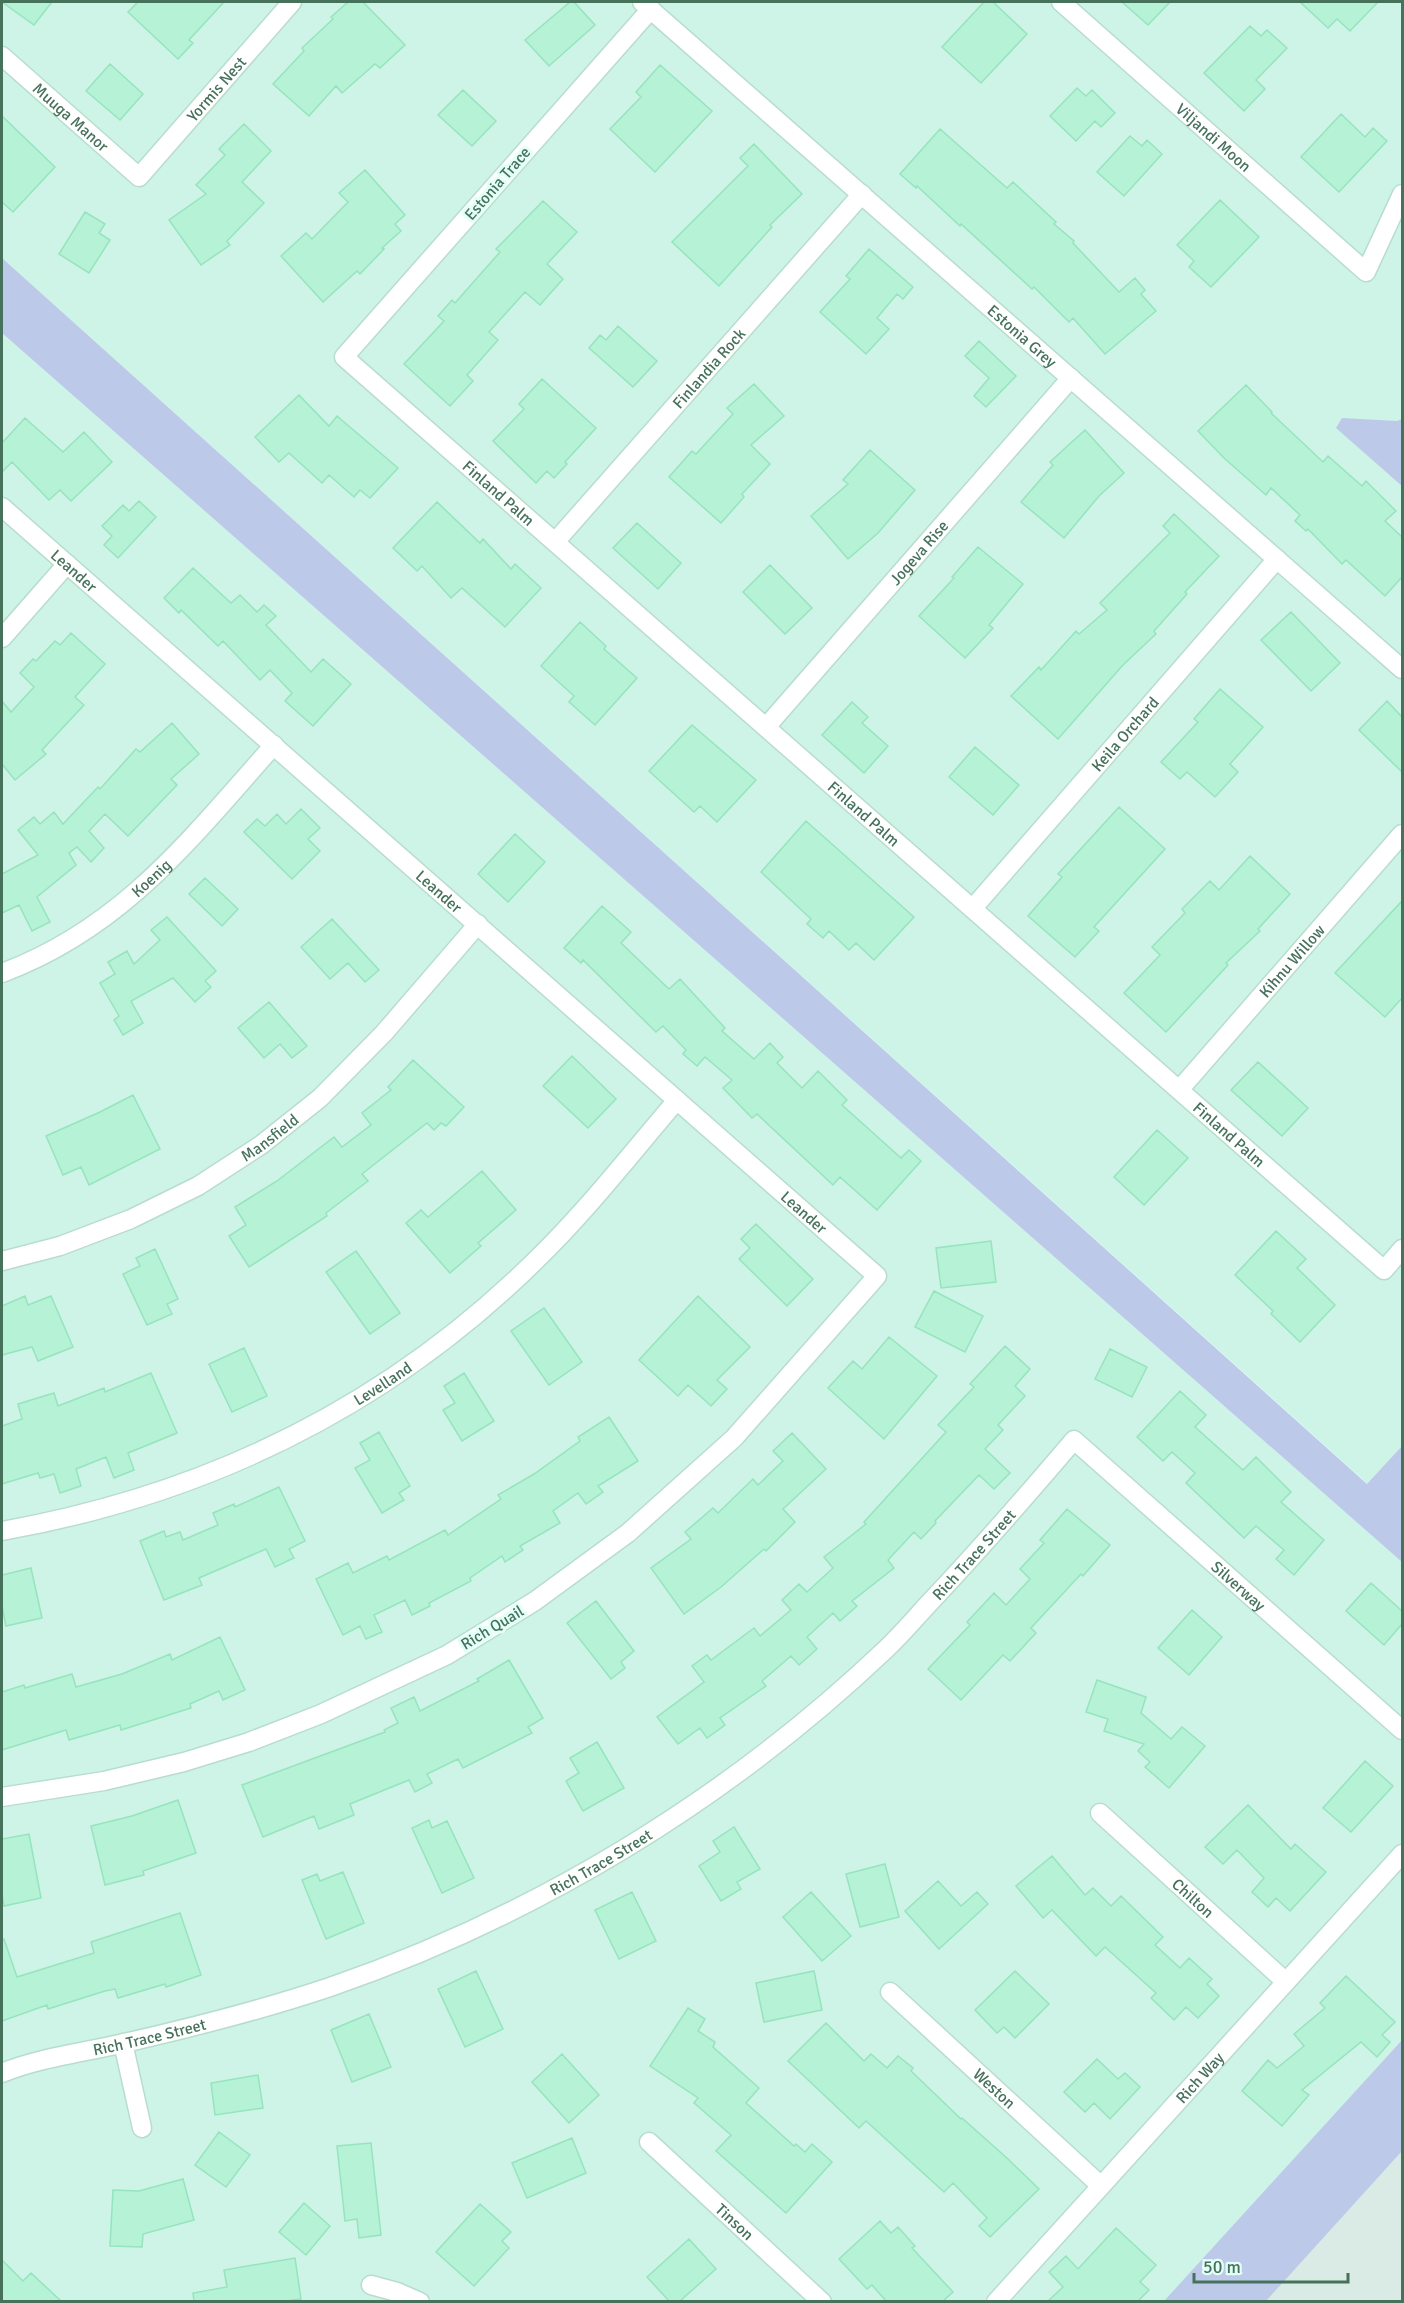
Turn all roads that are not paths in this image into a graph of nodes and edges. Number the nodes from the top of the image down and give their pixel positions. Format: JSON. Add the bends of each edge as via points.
{"nodes":[{"id":1,"x":292,"y":2,"type":"edge"},
{"id":2,"x":1061,"y":2,"type":"edge"},
{"id":3,"x":646,"y":5,"type":"edge"},
{"id":4,"x":2,"y":56,"type":"edge"},
{"id":5,"x":139,"y":177,"type":"joint"},
{"id":6,"x":861,"y":194,"type":"junction"},
{"id":7,"x":1402,"y":194,"type":"edge"},
{"id":8,"x":344,"y":357,"type":"joint"},
{"id":9,"x":1071,"y":378,"type":"junction"},
{"id":10,"x":2,"y":507,"type":"edge"},
{"id":11,"x":555,"y":542,"type":"junction"},
{"id":12,"x":1277,"y":559,"type":"junction"},
{"id":13,"x":67,"y":564,"type":"junction"},
{"id":14,"x":2,"y":638,"type":"edge"},
{"id":15,"x":1402,"y":669,"type":"edge"},
{"id":16,"x":766,"y":727,"type":"junction"},
{"id":17,"x":274,"y":745,"type":"junction"},
{"id":18,"x":1402,"y":834,"type":"edge"},
{"id":19,"x":973,"y":908,"type":"junction"},
{"id":20,"x":478,"y":924,"type":"junction"},
{"id":21,"x":2,"y":973,"type":"edge"},
{"id":22,"x":1180,"y":1089,"type":"junction"},
{"id":23,"x":677,"y":1100,"type":"junction"},
{"id":24,"x":1402,"y":1249,"type":"edge"},
{"id":25,"x":2,"y":1262,"type":"edge"},
{"id":26,"x":877,"y":1276,"type":"joint"},
{"id":27,"x":1074,"y":1440,"type":"joint"},
{"id":28,"x":2,"y":1531,"type":"edge"},
{"id":29,"x":1402,"y":1730,"type":"edge"},
{"id":30,"x":2,"y":1797,"type":"edge"},
{"id":31,"x":1100,"y":1813,"type":"dead end"},
{"id":32,"x":1402,"y":1854,"type":"edge"},
{"id":33,"x":1286,"y":1982,"type":"junction"},
{"id":34,"x":890,"y":1992,"type":"dead end"},
{"id":35,"x":123,"y":2043,"type":"junction"},
{"id":36,"x":2,"y":2073,"type":"edge"},
{"id":37,"x":142,"y":2128,"type":"dead end"},
{"id":38,"x":648,"y":2142,"type":"dead end"},
{"id":39,"x":1100,"y":2185,"type":"junction"},
{"id":40,"x":371,"y":2285,"type":"dead end"},
{"id":41,"x":420,"y":2301,"type":"edge"},
{"id":42,"x":822,"y":2301,"type":"edge"},
{"id":43,"x":996,"y":2301,"type":"edge"}],
"edges":[{"from":1,"to":5,"type":"street","name":"Yormis Nest"},
{"from":2,"to":7,"type":"street","name":"Viljandi Moon","via":[[1366,272]]},
{"from":3,"to":6,"type":"street","name":"Estonia Grey"},
{"from":3,"to":8,"type":"street","name":"Estonia Trace"},
{"from":4,"to":5,"type":"street","name":"Muuga Manor"},
{"from":6,"to":9,"type":"street","name":"Estonia Grey"},
{"from":6,"to":11,"type":"street","name":"Finlandia Rock"},
{"from":8,"to":11,"type":"street","name":"Finland Palm"},
{"from":9,"to":12,"type":"street","name":"Estonia Grey"},
{"from":9,"to":16,"type":"street","name":"Jogeva Rise"},
{"from":10,"to":13,"type":"street","name":"Leander"},
{"from":11,"to":16,"type":"street","name":"Finland Palm"},
{"from":12,"to":15,"type":"street","name":"Estonia Grey"},
{"from":12,"to":19,"type":"street","name":"Keila Orchard"},
{"from":13,"to":14,"type":"street"},
{"from":13,"to":17,"type":"street","name":"Leander"},
{"from":16,"to":19,"type":"street","name":"Finland Palm"},
{"from":17,"to":20,"type":"street","name":"Leander"},
{"from":17,"to":21,"type":"street","name":"Koenig","via":[[140,890],[64,944]]},
{"from":18,"to":22,"type":"street","name":"Kihnu Willow"},
{"from":19,"to":22,"type":"street","name":"Finland Palm"},
{"from":20,"to":23,"type":"street","name":"Leander"},
{"from":20,"to":25,"type":"street","name":"Mansfield","via":[[384,1033],[320,1098],[261,1145],[198,1186],[131,1220]]},
{"from":22,"to":24,"type":"street","name":"Finland Palm","via":[[1384,1270]]},
{"from":23,"to":26,"type":"street","name":"Leander"},
{"from":23,"to":28,"type":"street","name":"Levelland","via":[[599,1193],[533,1263],[472,1319],[398,1373],[317,1424],[249,1458],[169,1489],[93,1512]]},
{"from":26,"to":30,"type":"street","name":"Rich Quail","via":[[734,1438],[628,1533],[535,1601],[447,1654],[321,1714],[249,1742],[104,1781]]},
{"from":27,"to":29,"type":"street","name":"Silverway"},
{"from":27,"to":35,"type":"street","name":"Rich Trace Street","via":[[977,1552],[879,1656],[720,1788],[619,1854],[489,1924],[393,1965],[266,2007]]},
{"from":31,"to":33,"type":"street","name":"Chilton"},
{"from":32,"to":33,"type":"street","name":"Rich Way"},
{"from":33,"to":39,"type":"street","name":"Rich Way"},
{"from":34,"to":39,"type":"street","name":"Weston"},
{"from":35,"to":36,"type":"street","name":"Rich Trace Street"},
{"from":35,"to":37,"type":"street"},
{"from":38,"to":42,"type":"street","name":"Tinson"},
{"from":39,"to":43,"type":"street","name":"Rich Way"},
{"from":40,"to":41,"type":"street"}]}
